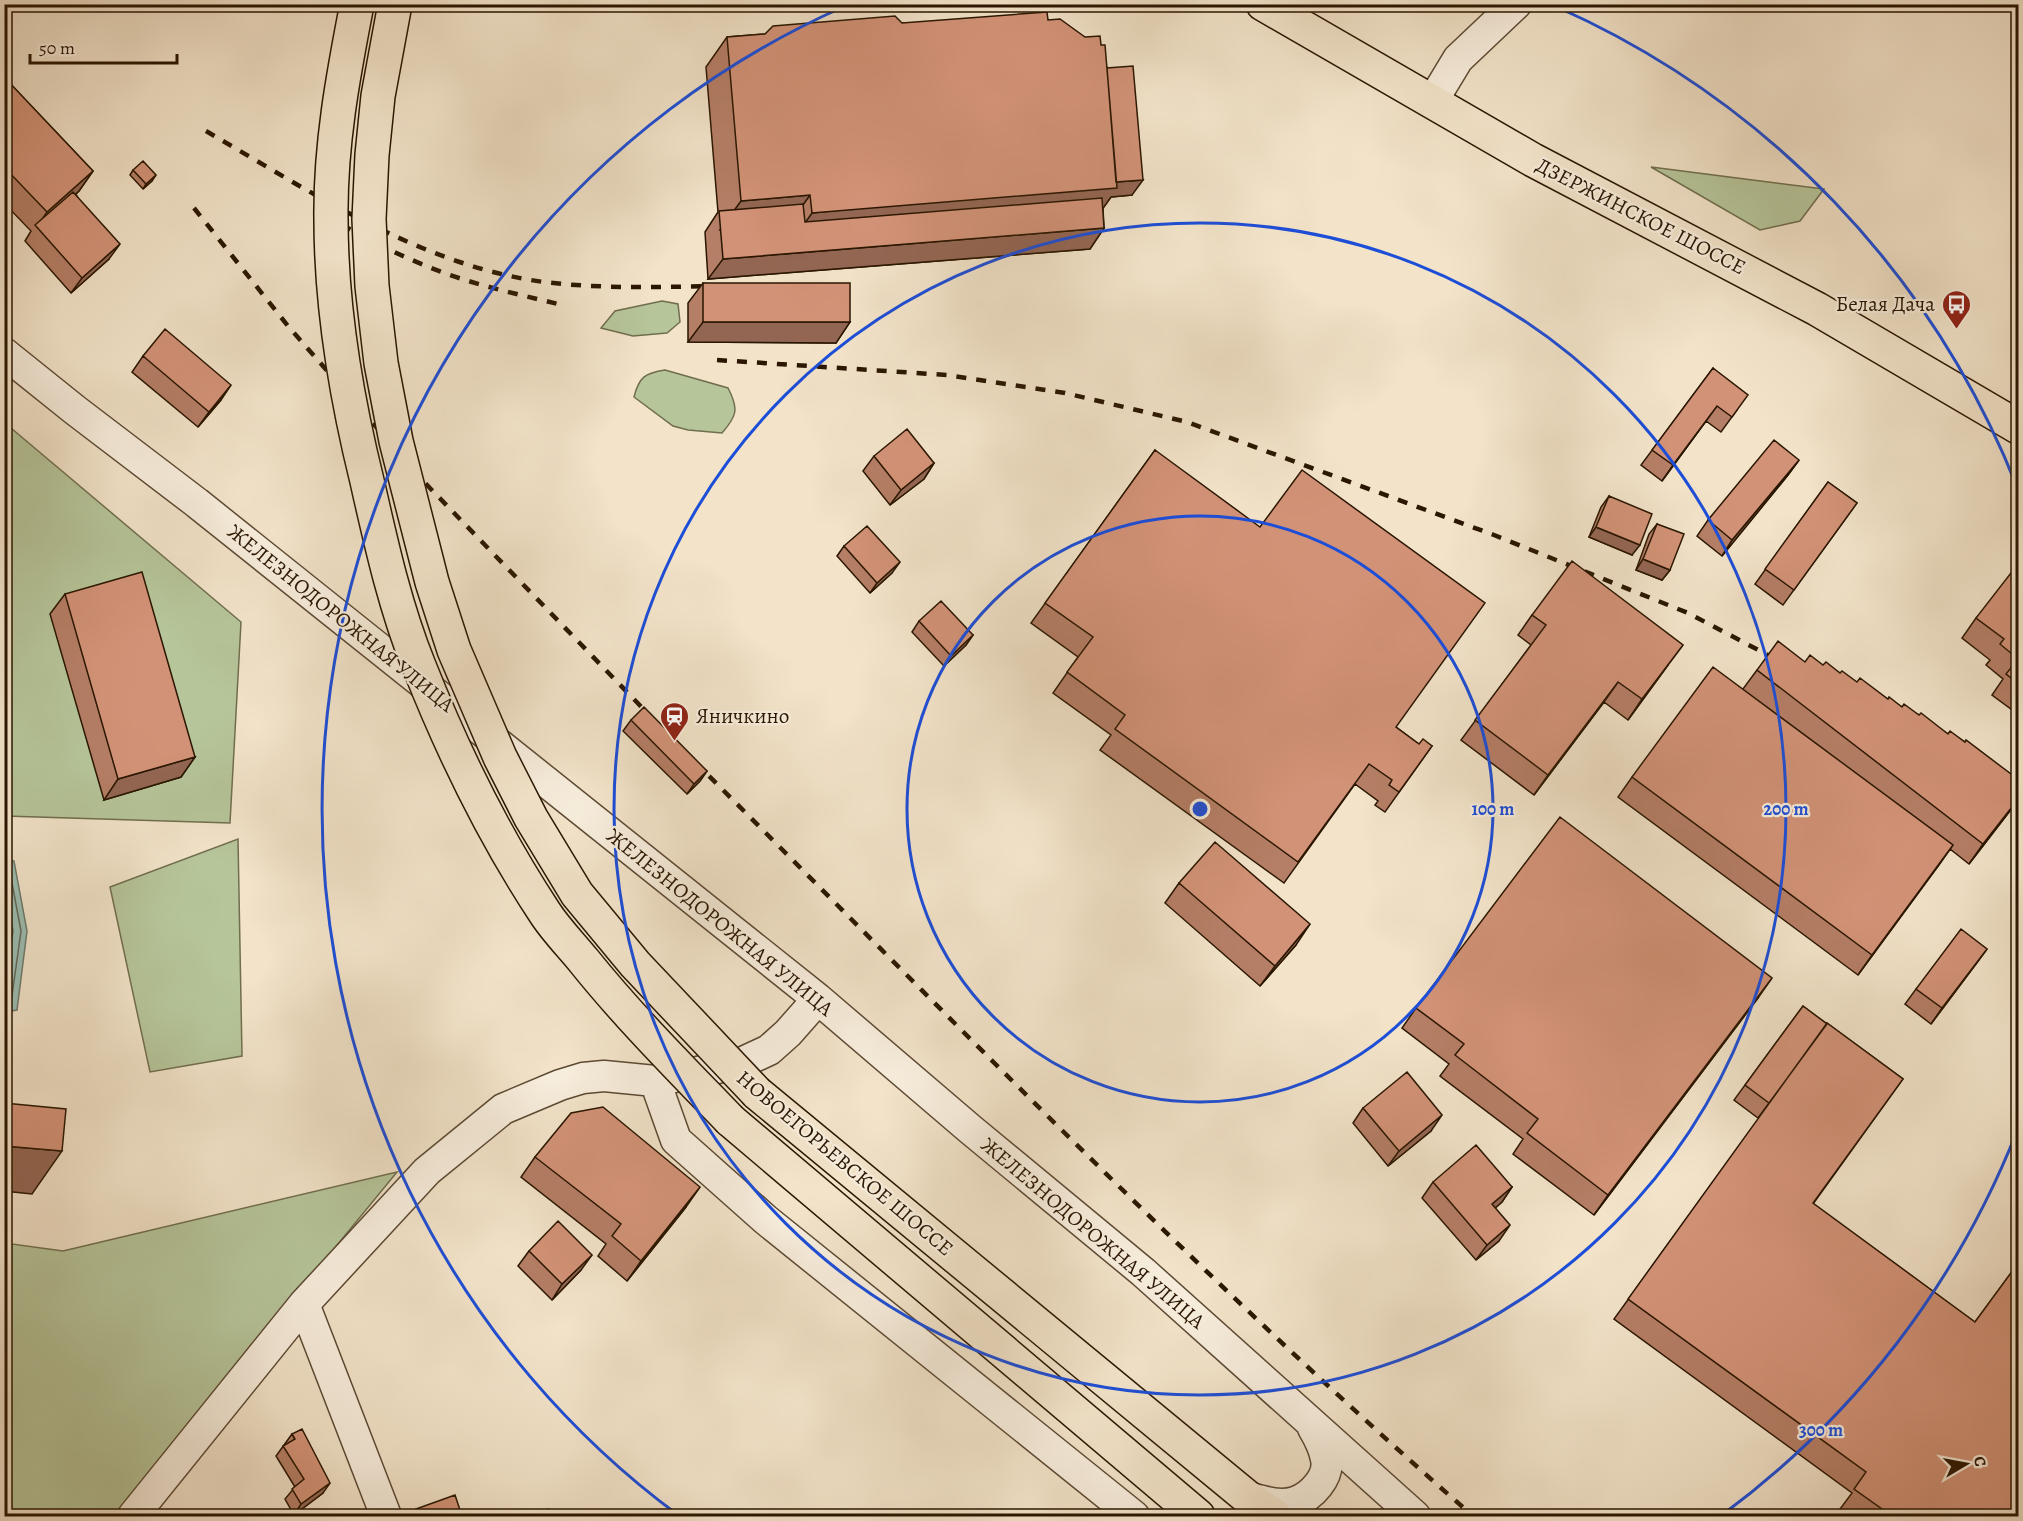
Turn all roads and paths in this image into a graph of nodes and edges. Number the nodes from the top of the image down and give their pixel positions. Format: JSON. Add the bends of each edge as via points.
{"nodes":[{"id":1,"x":357,"y":4,"type":"edge"},
{"id":2,"x":395,"y":4,"type":"edge"},
{"id":3,"x":1263,"y":4,"type":"edge"},
{"id":4,"x":1515,"y":4,"type":"edge"},
{"id":5,"x":1432,"y":102,"type":"junction"},
{"id":6,"x":4,"y":353,"type":"edge"},
{"id":7,"x":2019,"y":427,"type":"edge"},
{"id":8,"x":818,"y":999,"type":"junction"},
{"id":9,"x":604,"y":1076,"type":"junction"},
{"id":10,"x":655,"y":1081,"type":"junction"},
{"id":11,"x":672,"y":1128,"type":"junction"},
{"id":12,"x":304,"y":1304,"type":"junction"},
{"id":13,"x":1307,"y":1418,"type":"junction"},
{"id":14,"x":1247,"y":1497,"type":"junction"},
{"id":15,"x":133,"y":1516,"type":"edge"},
{"id":16,"x":386,"y":1516,"type":"edge"},
{"id":17,"x":1134,"y":1516,"type":"edge"},
{"id":18,"x":1198,"y":1516,"type":"edge"},
{"id":19,"x":1275,"y":1516,"type":"edge"},
{"id":20,"x":1415,"y":1516,"type":"edge"}],
"edges":[{"from":1,"to":18,"type":"main road","name":"НОВОЕГОРЬЕВСКОЕ ШОССЕ","bridge":true,"via":[[333,152],[331,219],[344,369],[359,449],[395,592],[418,664],[498,836],[546,916],[607,989],[730,1120]]},
{"from":2,"to":14,"type":"main road","name":"НОВОЕГОРЬЕВСКОЕ ШОССЕ","bridge":true,"via":[[378,96],[369,219],[381,363],[396,441],[432,582],[454,650],[531,818],[577,894],[635,964],[758,1093]]},
{"from":3,"to":5,"type":"main road","name":"ДЗЕРЖИНСКОЕ ШОССЕ"},
{"from":4,"to":5,"type":"street","via":[[1458,59]]},
{"from":5,"to":7,"type":"main road","name":"ДЗЕРЖИНСКОЕ ШОССЕ","via":[[1533,160],[1817,309]]},
{"from":6,"to":8,"type":"street","name":"ЖЕЛЕЗНОДОРОЖНАЯ УЛИЦА"},
{"from":8,"to":10,"type":"street","via":[[769,1050],[741,1062]]},
{"from":8,"to":13,"type":"street","name":"ЖЕЛЕЗНОДОРОЖНАЯ УЛИЦА","via":[[1143,1272]]},
{"from":9,"to":10,"type":"street"},
{"from":9,"to":11,"type":"street"},
{"from":9,"to":12,"type":"street","via":[[560,1085],[503,1109],[427,1171]]},
{"from":10,"to":11,"type":"street"},
{"from":11,"to":17,"type":"street","via":[[676,1140],[766,1220]]},
{"from":12,"to":15,"type":"street"},
{"from":12,"to":16,"type":"street"},
{"from":13,"to":14,"type":"street","via":[[1327,1462],[1322,1480],[1310,1494],[1294,1503],[1273,1504]]},
{"from":13,"to":20,"type":"street","name":"ЖЕЛЕЗНОДОРОЖНАЯ УЛИЦА"},
{"from":14,"to":19,"type":"main road","name":"НОВОЕГОРЬЕВСКОЕ ШОССЕ"}]}
